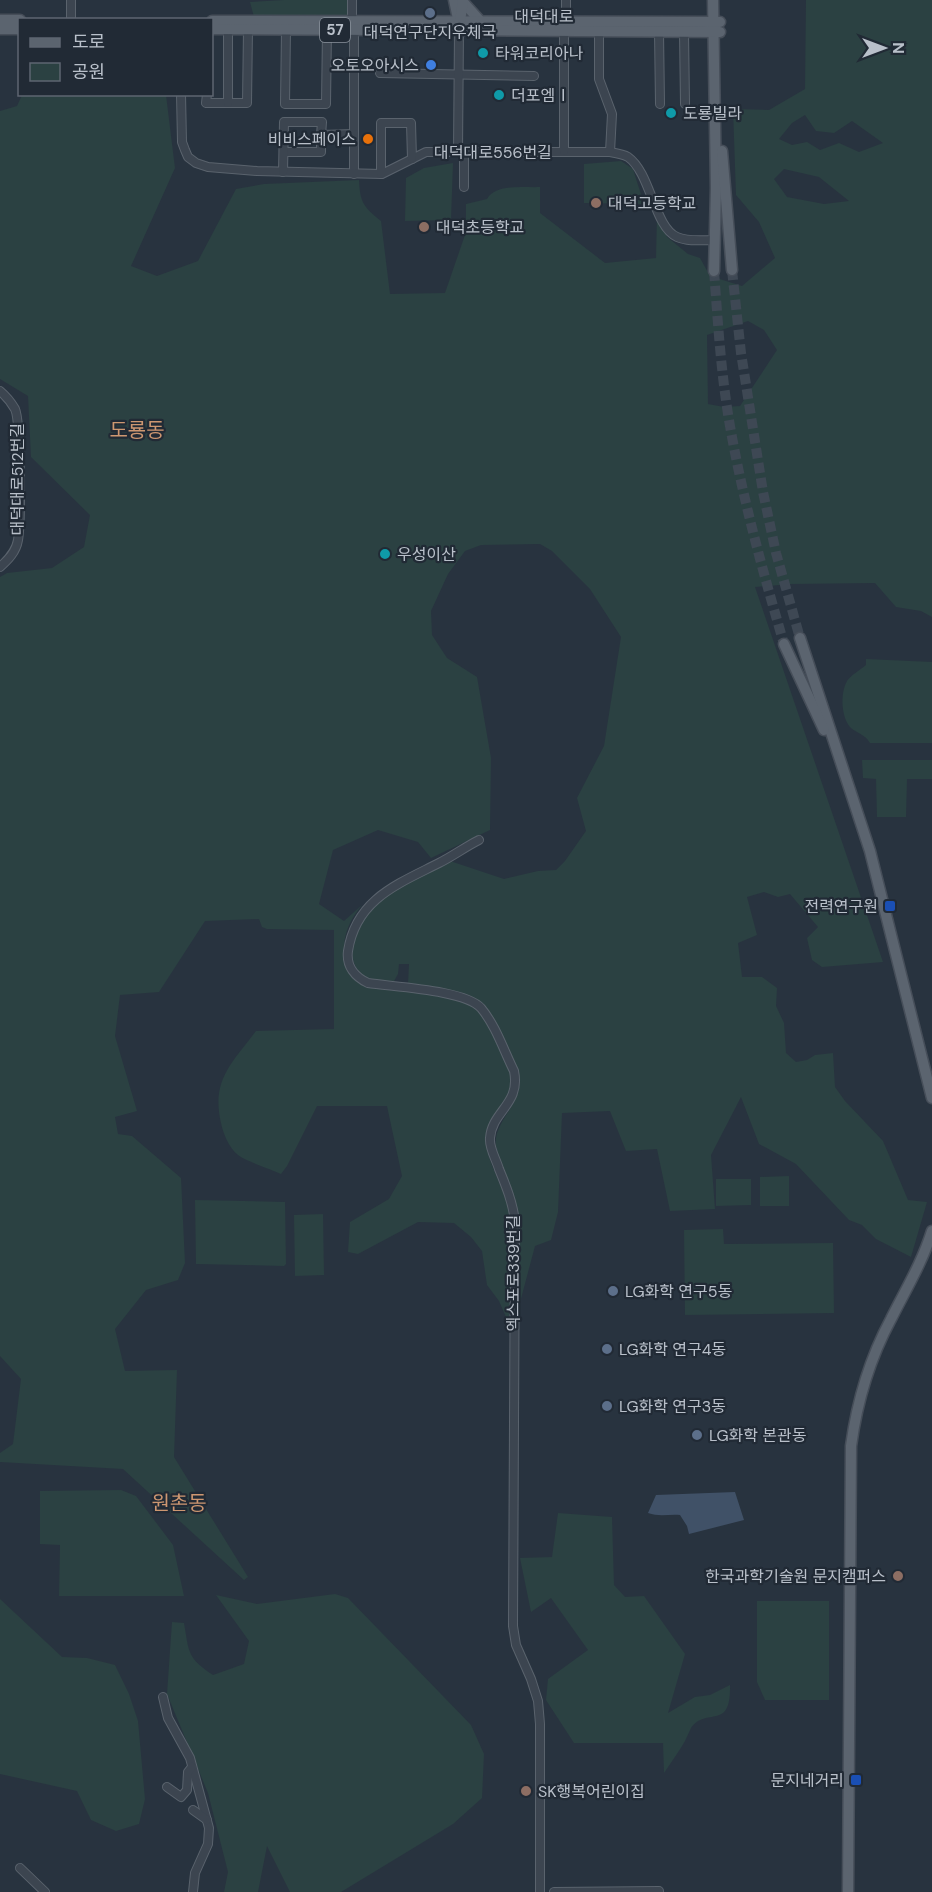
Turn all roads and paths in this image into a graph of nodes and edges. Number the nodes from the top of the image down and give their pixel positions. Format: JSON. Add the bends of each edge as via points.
{"nodes":[{"id":1,"x":71,"y":0,"type":"edge"},
{"id":2,"x":352,"y":0,"type":"edge"},
{"id":3,"x":566,"y":0,"type":"edge"},
{"id":4,"x":713,"y":0,"type":"edge"},
{"id":5,"x":720,"y":0,"type":"edge"},
{"id":6,"x":460,"y":1,"type":"edge"},
{"id":7,"x":71,"y":18,"type":"edge"},
{"id":8,"x":0,"y":20,"type":"edge"},
{"id":9,"x":18,"y":20,"type":"edge"},
{"id":10,"x":213,"y":21,"type":"edge"},
{"id":11,"x":482,"y":22,"type":"junction"},
{"id":12,"x":353,"y":26,"type":"junction"},
{"id":13,"x":459,"y":26,"type":"junction"},
{"id":14,"x":565,"y":27,"type":"junction"},
{"id":15,"x":716,"y":27,"type":"junction"},
{"id":16,"x":0,"y":29,"type":"edge"},
{"id":17,"x":18,"y":29,"type":"edge"},
{"id":18,"x":213,"y":29,"type":"edge"},
{"id":19,"x":228,"y":29,"type":"junction"},
{"id":20,"x":248,"y":29,"type":"junction"},
{"id":21,"x":286,"y":29,"type":"junction"},
{"id":22,"x":327,"y":30,"type":"junction"},
{"id":23,"x":599,"y":31,"type":"junction"},
{"id":24,"x":659,"y":32,"type":"junction"},
{"id":25,"x":684,"y":32,"type":"junction"},
{"id":26,"x":380,"y":74,"type":"dead end"},
{"id":27,"x":459,"y":75,"type":"junction"},
{"id":28,"x":534,"y":76,"type":"dead end"},
{"id":29,"x":181,"y":96,"type":"edge"},
{"id":30,"x":207,"y":96,"type":"edge"},
{"id":31,"x":228,"y":103,"type":"junction"},
{"id":32,"x":660,"y":104,"type":"dead end"},
{"id":33,"x":685,"y":105,"type":"dead end"},
{"id":34,"x":354,"y":134,"type":"junction"},
{"id":35,"x":321,"y":135,"type":"junction"},
{"id":36,"x":461,"y":151,"type":"junction"},
{"id":37,"x":564,"y":151,"type":"junction"},
{"id":38,"x":284,"y":152,"type":"junction"},
{"id":39,"x":610,"y":152,"type":"junction"},
{"id":40,"x":412,"y":159,"type":"junction"},
{"id":41,"x":283,"y":172,"type":"junction"},
{"id":42,"x":354,"y":174,"type":"junction"},
{"id":43,"x":381,"y":174,"type":"junction"},
{"id":44,"x":464,"y":187,"type":"dead end"},
{"id":45,"x":715,"y":240,"type":"junction"},
{"id":46,"x":732,"y":270,"type":"tunnel mouth"},
{"id":47,"x":714,"y":271,"type":"tunnel mouth"},
{"id":48,"x":0,"y":391,"type":"edge"},
{"id":49,"x":0,"y":567,"type":"edge"},
{"id":50,"x":800,"y":638,"type":"tunnel mouth"},
{"id":51,"x":784,"y":644,"type":"tunnel mouth"},
{"id":52,"x":844,"y":774,"type":"junction"},
{"id":53,"x":479,"y":840,"type":"dead end"},
{"id":54,"x":932,"y":1098,"type":"edge"},
{"id":55,"x":932,"y":1231,"type":"edge"},
{"id":56,"x":163,"y":1697,"type":"dead end"},
{"id":57,"x":192,"y":1767,"type":"junction"},
{"id":58,"x":167,"y":1787,"type":"dead end"},
{"id":59,"x":193,"y":1810,"type":"dead end"},
{"id":60,"x":207,"y":1821,"type":"junction"},
{"id":61,"x":20,"y":1868,"type":"dead end"},
{"id":62,"x":659,"y":1891,"type":"edge"},
{"id":63,"x":45,"y":1892,"type":"edge"},
{"id":64,"x":193,"y":1892,"type":"edge"},
{"id":65,"x":540,"y":1892,"type":"edge"},
{"id":66,"x":554,"y":1892,"type":"edge"},
{"id":67,"x":848,"y":1892,"type":"edge"}],
"edges":[{"from":1,"to":7,"type":"street"},
{"from":2,"to":12,"type":"street"},
{"from":3,"to":14,"type":"street"},
{"from":4,"to":15,"type":"main road"},
{"from":5,"to":15,"type":"main road"},
{"from":6,"to":11,"type":"main road"},
{"from":6,"to":13,"type":"main road"},
{"from":8,"to":9,"type":"main road"},
{"from":10,"to":12,"type":"main road","name":"대덕대로","number":"57"},
{"from":11,"to":13,"type":"main road","name":"대덕대로","number":"57"},
{"from":11,"to":14,"type":"main road","name":"대덕대로","number":"57"},
{"from":12,"to":13,"type":"main road","name":"대덕대로","number":"57"},
{"from":12,"to":22,"type":"main road","name":"대덕대로","number":"57"},
{"from":12,"to":34,"type":"street"},
{"from":13,"to":14,"type":"main road","name":"대덕대로","number":"57"},
{"from":13,"to":27,"type":"street"},
{"from":14,"to":15,"type":"main road","name":"대덕대로","number":"57"},
{"from":14,"to":23,"type":"main road","name":"대덕대로","number":"57"},
{"from":14,"to":37,"type":"street"},
{"from":15,"to":25,"type":"main road","name":"대덕대로","number":"57"},
{"from":15,"to":45,"type":"main road"},
{"from":15,"to":46,"type":"main road"},
{"from":16,"to":17,"type":"main road"},
{"from":18,"to":19,"type":"main road","name":"대덕대로","number":"57"},
{"from":19,"to":20,"type":"main road","name":"대덕대로","number":"57"},
{"from":19,"to":31,"type":"street"},
{"from":20,"to":21,"type":"main road","name":"대덕대로","number":"57"},
{"from":20,"to":31,"type":"street","via":[[247,103]]},
{"from":21,"to":22,"type":"main road","name":"대덕대로","number":"57"},
{"from":21,"to":22,"type":"street","via":[[285,104],[326,104]]},
{"from":23,"to":24,"type":"main road","name":"대덕대로","number":"57"},
{"from":23,"to":39,"type":"street","via":[[599,79],[612,114]]},
{"from":24,"to":25,"type":"main road","name":"대덕대로","number":"57"},
{"from":24,"to":32,"type":"street"},
{"from":25,"to":33,"type":"street"},
{"from":26,"to":27,"type":"street"},
{"from":27,"to":28,"type":"street"},
{"from":27,"to":36,"type":"street"},
{"from":29,"to":41,"type":"street","name":"대덕대로556번길","via":[[182,142],[188,157],[196,163]]},
{"from":30,"to":31,"type":"street","via":[[206,103]]},
{"from":34,"to":35,"type":"street"},
{"from":34,"to":42,"type":"street"},
{"from":35,"to":38,"type":"street","via":[[321,152]]},
{"from":35,"to":38,"type":"street","via":[[322,122],[284,122]]},
{"from":36,"to":37,"type":"street","name":"대덕대로556번길"},
{"from":36,"to":40,"type":"street","name":"대덕대로556번길","via":[[426,152]]},
{"from":36,"to":44,"type":"street"},
{"from":37,"to":39,"type":"street","name":"대덕대로556번길"},
{"from":38,"to":41,"type":"street"},
{"from":39,"to":45,"type":"street","name":"대덕대로556번길","via":[[627,157],[638,167],[670,233],[684,239]]},
{"from":40,"to":43,"type":"street","name":"대덕대로556번길"},
{"from":40,"to":43,"type":"street","via":[[411,123],[381,123]]},
{"from":41,"to":42,"type":"street","name":"대덕대로556번길"},
{"from":42,"to":43,"type":"street","name":"대덕대로556번길"},
{"from":45,"to":47,"type":"main road"},
{"from":48,"to":49,"type":"street","name":"대덕대로512번길","via":[[16,411],[19,478],[18,540],[8,561]]},
{"from":50,"to":52,"type":"main road"},
{"from":51,"to":52,"type":"main road"},
{"from":52,"to":54,"type":"main road","via":[[870,850]]},
{"from":53,"to":65,"type":"street","name":"엑스포로339번길","via":[[409,877],[369,904],[354,927],[348,963],[368,983],[465,997],[476,1004],[489,1021],[516,1078],[515,1092],[489,1139],[512,1202],[515,1222],[513,1626],[516,1645],[538,1701]]},
{"from":55,"to":67,"type":"main road","via":[[916,1274],[873,1360],[860,1398],[852,1446]]},
{"from":56,"to":57,"type":"street","via":[[168,1718]]},
{"from":57,"to":58,"type":"street","via":[[182,1797]]},
{"from":57,"to":60,"type":"street"},
{"from":59,"to":60,"type":"street"},
{"from":60,"to":64,"type":"street","via":[[208,1844],[195,1873]]},
{"from":61,"to":63,"type":"street"},
{"from":62,"to":66,"type":"street"}]}
